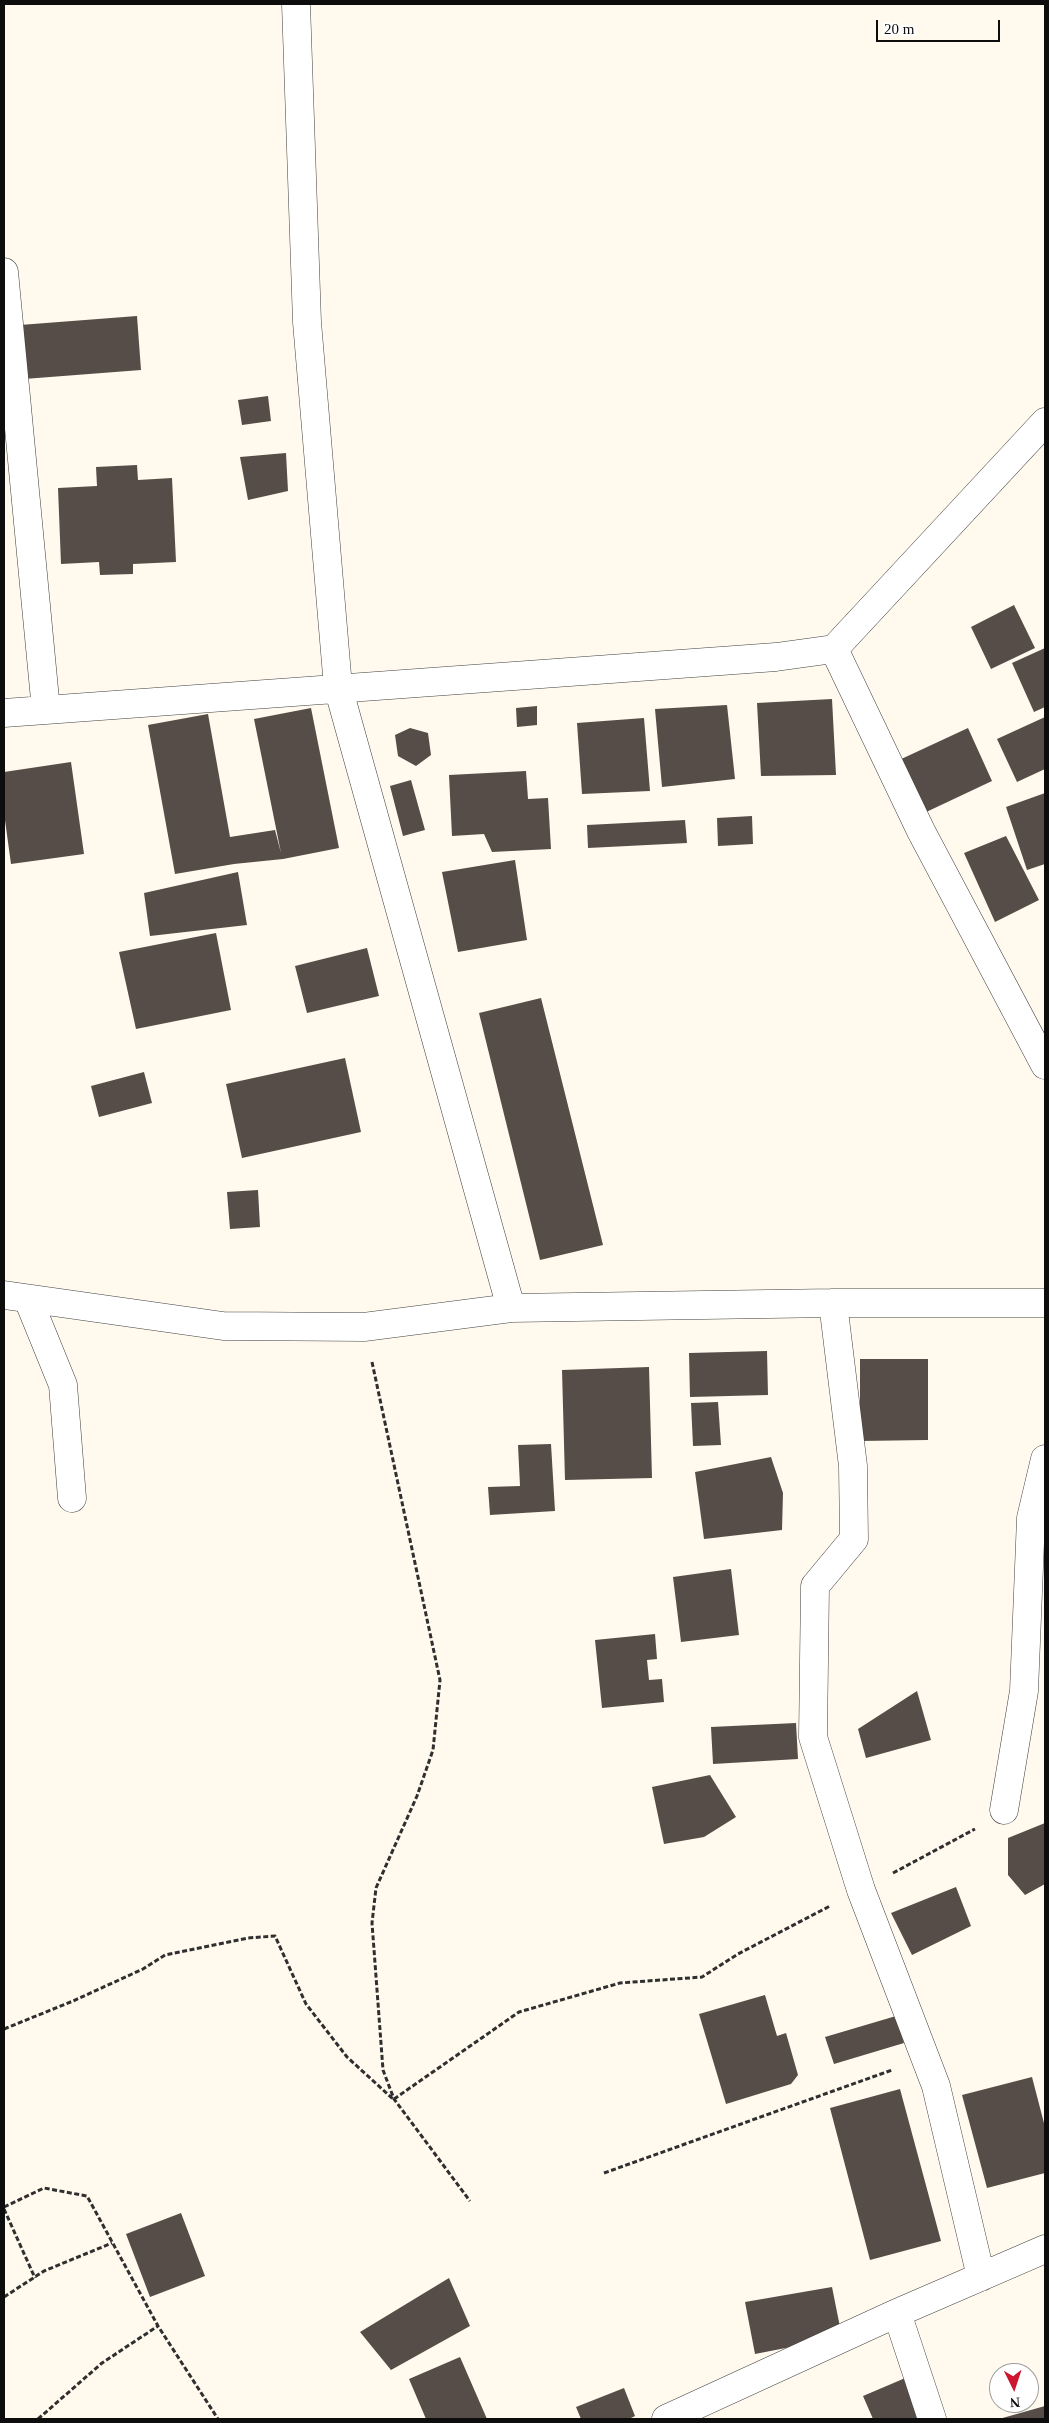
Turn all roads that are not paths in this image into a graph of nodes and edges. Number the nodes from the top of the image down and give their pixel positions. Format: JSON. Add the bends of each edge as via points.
{"nodes":[{"id":1,"x":296,"y":4,"type":"edge"},
{"id":2,"x":4,"y":272,"type":"edge"},
{"id":3,"x":7,"y":318,"type":"edge"},
{"id":4,"x":1045,"y":422,"type":"edge"},
{"id":5,"x":834,"y":649,"type":"junction"},
{"id":6,"x":338,"y":687,"type":"junction"},
{"id":7,"x":46,"y":710,"type":"junction"},
{"id":8,"x":4,"y":713,"type":"edge"},
{"id":9,"x":1045,"y":1065,"type":"edge"},
{"id":10,"x":16,"y":1297,"type":"edge"},
{"id":11,"x":833,"y":1303,"type":"junction"},
{"id":12,"x":1045,"y":1303,"type":"edge"},
{"id":13,"x":511,"y":1308,"type":"junction"},
{"id":14,"x":1045,"y":1460,"type":"edge"},
{"id":15,"x":72,"y":1498,"type":"dead end"},
{"id":16,"x":1004,"y":1810,"type":"road end"},
{"id":17,"x":1045,"y":2249,"type":"edge"},
{"id":18,"x":981,"y":2277,"type":"junction"},
{"id":19,"x":897,"y":2313,"type":"junction"},
{"id":20,"x":666,"y":2419,"type":"edge"},
{"id":21,"x":932,"y":2419,"type":"edge"}],
"edges":[{"from":1,"to":6,"type":"street","via":[[307,322]]},
{"from":2,"to":3,"type":"street"},
{"from":3,"to":7,"type":"street"},
{"from":4,"to":5,"type":"street"},
{"from":5,"to":6,"type":"street","via":[[776,657]]},
{"from":5,"to":9,"type":"street","via":[[921,831]]},
{"from":6,"to":7,"type":"street"},
{"from":6,"to":13,"type":"street"},
{"from":7,"to":8,"type":"street"},
{"from":10,"to":13,"type":"street","via":[[223,1326],[364,1327]]},
{"from":10,"to":15,"type":"street","via":[[63,1385]]},
{"from":11,"to":12,"type":"street"},
{"from":11,"to":13,"type":"street"},
{"from":11,"to":18,"type":"street","via":[[853,1466],[854,1539],[815,1586],[813,1737],[861,1890],[936,2086]]},
{"from":14,"to":16,"type":"street","via":[[1031,1518],[1024,1691]]},
{"from":17,"to":18,"type":"street"},
{"from":18,"to":19,"type":"street"},
{"from":19,"to":20,"type":"street"},
{"from":19,"to":21,"type":"street"}]}
